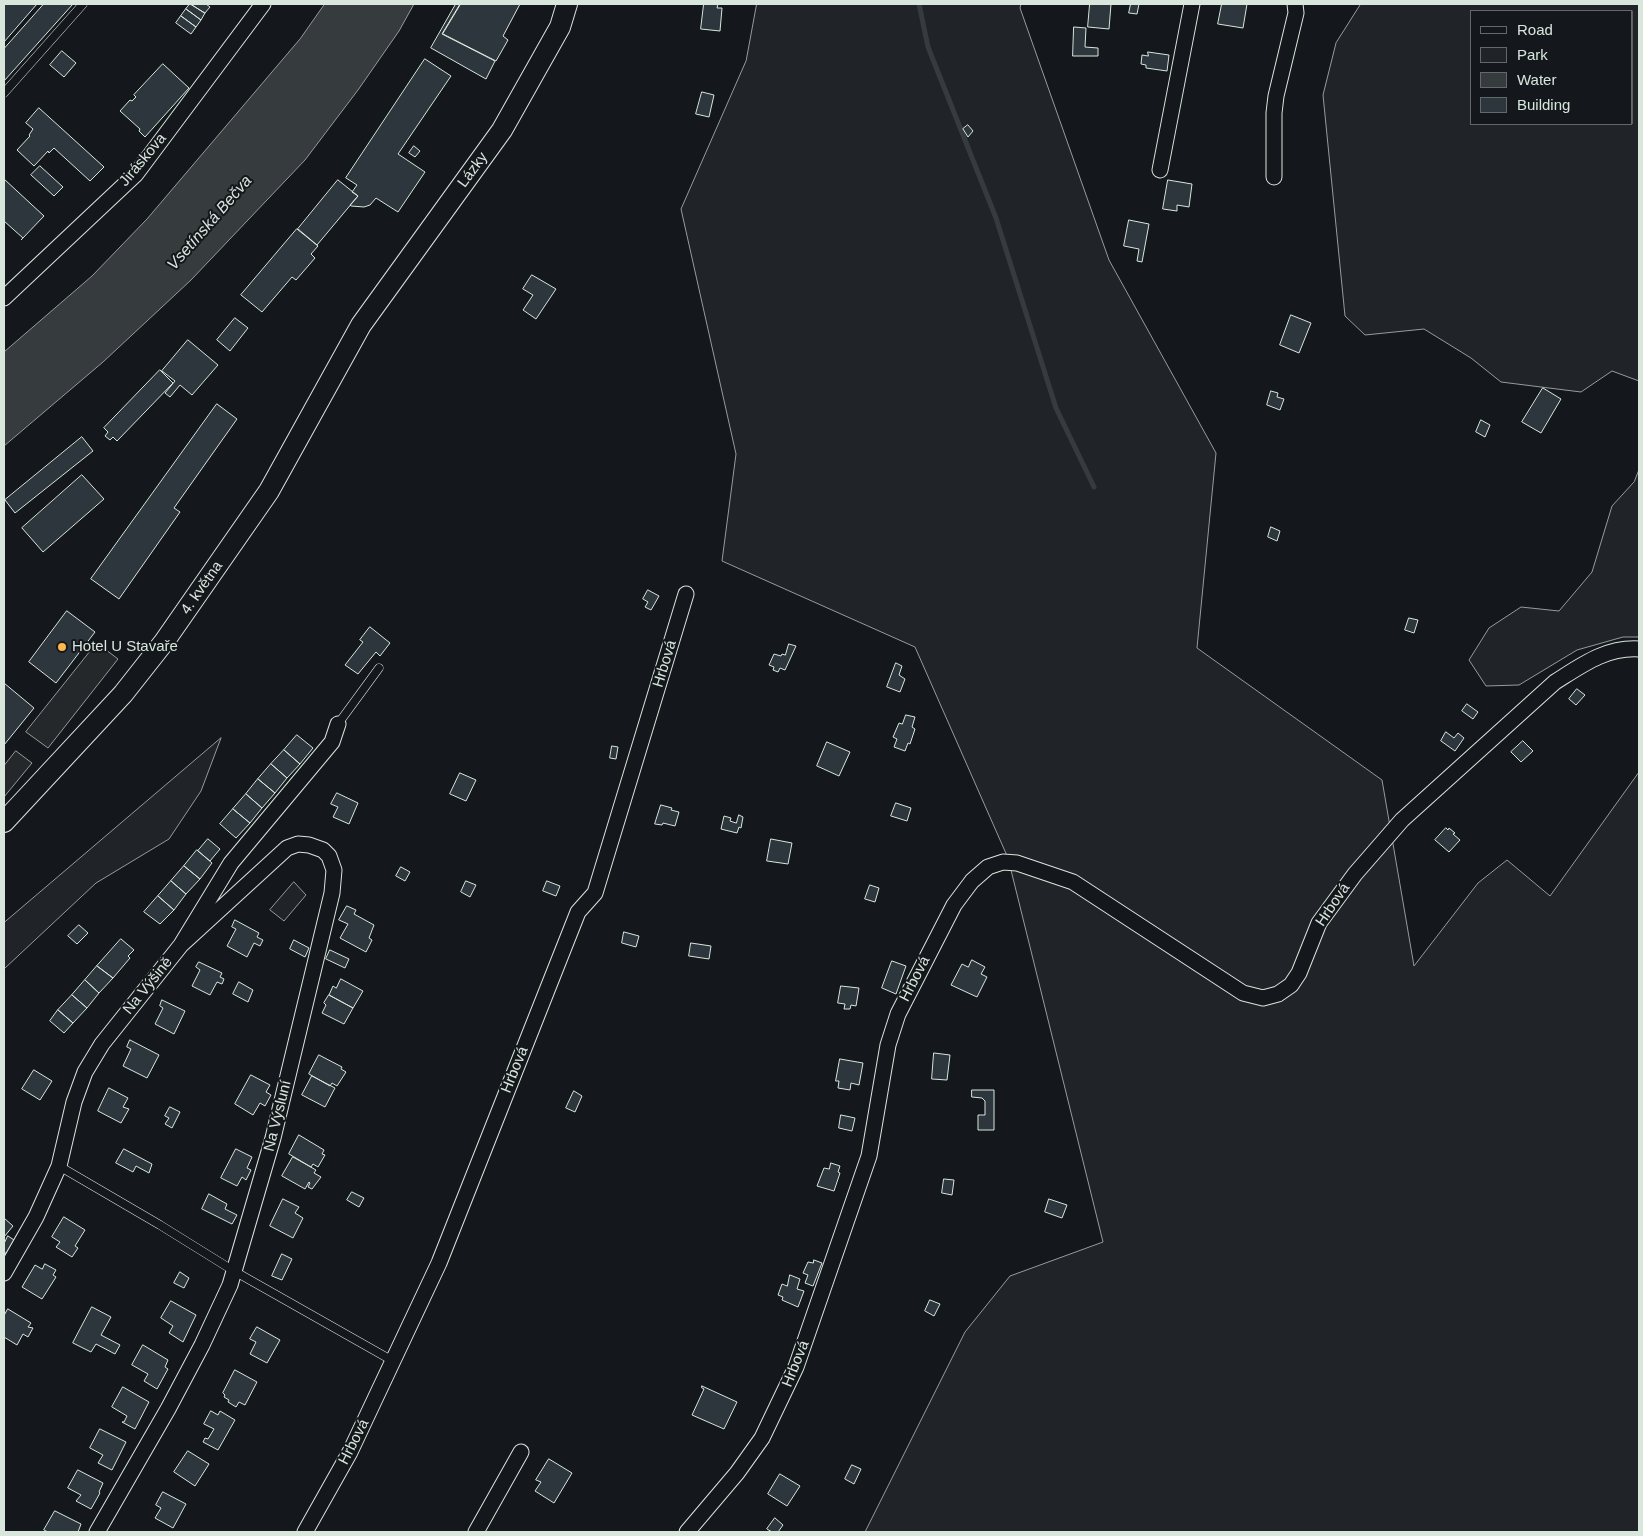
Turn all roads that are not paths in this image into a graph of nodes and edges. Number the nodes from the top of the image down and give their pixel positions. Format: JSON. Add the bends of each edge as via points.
{"nodes":[{"id":1,"x":83,"y":4,"type":"edge"},
{"id":2,"x":263,"y":4,"type":"edge"},
{"id":3,"x":567,"y":4,"type":"edge"},
{"id":4,"x":1192,"y":4,"type":"edge"},
{"id":5,"x":1295,"y":4,"type":"edge"},
{"id":6,"x":4,"y":93,"type":"edge"},
{"id":7,"x":1160,"y":170,"type":"dead end"},
{"id":8,"x":1274,"y":177,"type":"dead end"},
{"id":9,"x":4,"y":298,"type":"edge"},
{"id":10,"x":362,"y":326,"type":"joint"},
{"id":11,"x":686,"y":594,"type":"dead end"},
{"id":12,"x":1639,"y":649,"type":"edge"},
{"id":13,"x":379,"y":668,"type":"dead end"},
{"id":14,"x":338,"y":724,"type":"joint"},
{"id":15,"x":4,"y":822,"type":"edge"},
{"id":16,"x":181,"y":945,"type":"junction"},
{"id":17,"x":59,"y":1166,"type":"junction"},
{"id":18,"x":234,"y":1271,"type":"junction"},
{"id":19,"x":4,"y":1273,"type":"edge"},
{"id":20,"x":393,"y":1361,"type":"junction"},
{"id":21,"x":521,"y":1452,"type":"dead end"},
{"id":22,"x":97,"y":1532,"type":"edge"},
{"id":23,"x":305,"y":1532,"type":"edge"},
{"id":24,"x":476,"y":1532,"type":"edge"},
{"id":25,"x":686,"y":1532,"type":"edge"}],
"edges":[{"from":1,"to":6,"type":"lane"},
{"from":2,"to":9,"type":"street","name":"Jiráskova","via":[[136,174]]},
{"from":3,"to":10,"type":"street","name":"Lázky","via":[[560,27],[502,130]]},
{"from":4,"to":7,"type":"street"},
{"from":5,"to":8,"type":"street","via":[[1296,13],[1275,104]]},
{"from":10,"to":15,"type":"street","name":"4. května","via":[[269,491],[164,642],[123,694]]},
{"from":11,"to":20,"type":"street","name":"Hrbová","via":[[595,893],[578,912],[439,1263]]},
{"from":12,"to":25,"type":"street","name":"Hrbová","via":[[1609,651],[1555,682],[1402,820],[1354,874],[1319,922],[1299,973],[1291,985],[1278,994],[1263,998],[1243,992],[1073,882],[1016,863],[1003,862],[988,867],[972,881],[954,905],[898,1014],[888,1045],[870,1156],[796,1367],[762,1438],[737,1473]]},
{"from":13,"to":14,"type":"lane"},
{"from":14,"to":16,"type":"street","name":"Na Výšině","via":[[332,742],[231,863]]},
{"from":16,"to":17,"type":"street","name":"Na Výšině","via":[[102,1044],[85,1072],[74,1102]]},
{"from":16,"to":18,"type":"street","name":"Na Výsluní","via":[[286,848],[309,845],[329,856],[334,870],[332,893],[273,1138]]},
{"from":17,"to":18,"type":"lane"},
{"from":17,"to":19,"type":"street","name":"Na Výšině","via":[[36,1217]]},
{"from":18,"to":20,"type":"lane"},
{"from":18,"to":22,"type":"street","name":"Na Výsluní","via":[[202,1345]]},
{"from":20,"to":23,"type":"street","name":"Hrbová","via":[[350,1452]]},
{"from":21,"to":24,"type":"street"}]}
